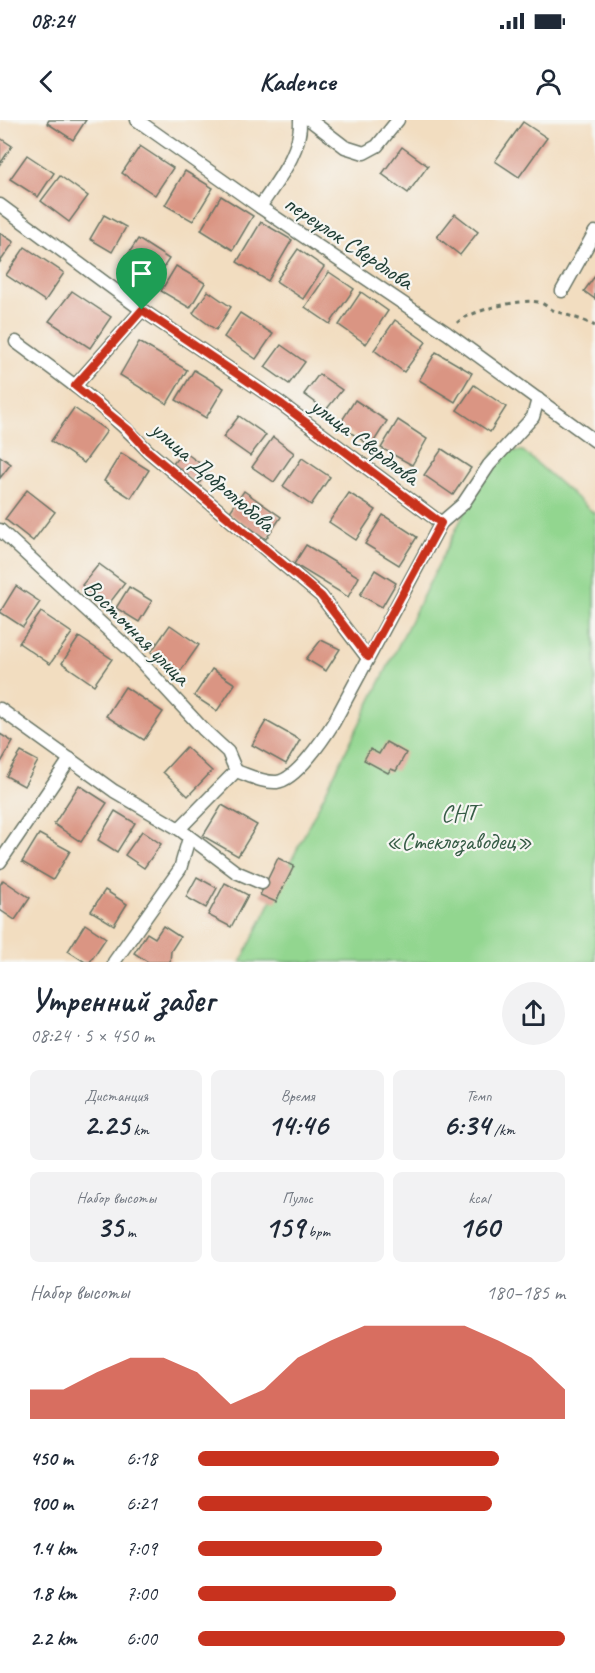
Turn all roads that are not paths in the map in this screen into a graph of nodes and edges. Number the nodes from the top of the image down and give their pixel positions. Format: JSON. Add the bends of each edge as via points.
{"nodes":[{"id":1,"x":137,"y":120,"type":"edge"},
{"id":2,"x":300,"y":120,"type":"edge"},
{"id":3,"x":310,"y":120,"type":"edge"},
{"id":4,"x":398,"y":120,"type":"edge"},
{"id":5,"x":0,"y":205,"type":"edge"},
{"id":6,"x":260,"y":207,"type":"junction"},
{"id":7,"x":595,"y":232,"type":"edge"},
{"id":8,"x":562,"y":291,"type":"dead end"},
{"id":9,"x":142,"y":310,"type":"junction"},
{"id":10,"x":16,"y":342,"type":"dead end"},
{"id":11,"x":75,"y":386,"type":"junction"},
{"id":12,"x":538,"y":399,"type":"junction"},
{"id":13,"x":595,"y":441,"type":"edge"},
{"id":14,"x":441,"y":523,"type":"junction"},
{"id":15,"x":0,"y":530,"type":"edge"},
{"id":16,"x":368,"y":657,"type":"junction"},
{"id":17,"x":0,"y":709,"type":"edge"},
{"id":18,"x":70,"y":759,"type":"junction"},
{"id":19,"x":236,"y":771,"type":"junction"},
{"id":20,"x":179,"y":829,"type":"junction"},
{"id":21,"x":189,"y":838,"type":"junction"},
{"id":22,"x":0,"y":862,"type":"edge"},
{"id":23,"x":262,"y":883,"type":"dead end"},
{"id":24,"x":114,"y":962,"type":"edge"}],
"edges":[{"from":1,"to":6,"type":"street","name":"переулок Свердлова"},
{"from":2,"to":6,"type":"street","via":[[294,152]]},
{"from":3,"to":4,"type":"street","via":[[345,147],[364,153],[377,146]]},
{"from":5,"to":9,"type":"street","name":"улица Свердлова"},
{"from":6,"to":12,"type":"street","name":"переулок Свердлова"},
{"from":7,"to":8,"type":"street"},
{"from":9,"to":11,"type":"street"},
{"from":9,"to":14,"type":"street","name":"улица Свердлова","via":[[280,403]]},
{"from":10,"to":11,"type":"street","name":"улица Добролюбова"},
{"from":11,"to":16,"type":"street","name":"улица Добролюбова","via":[[321,596]]},
{"from":12,"to":13,"type":"street","name":"переулок Свердлова"},
{"from":12,"to":14,"type":"street","via":[[533,417],[489,465],[463,504]]},
{"from":14,"to":16,"type":"street"},
{"from":15,"to":19,"type":"street","name":"Восточная улица","via":[[130,650],[228,752]]},
{"from":16,"to":19,"type":"street","via":[[320,745],[288,778],[262,781]]},
{"from":17,"to":18,"type":"street"},
{"from":18,"to":20,"type":"street","via":[[114,791]]},
{"from":18,"to":22,"type":"street"},
{"from":19,"to":20,"type":"street"},
{"from":20,"to":21,"type":"street"},
{"from":21,"to":23,"type":"street","via":[[236,872]]},
{"from":21,"to":24,"type":"street","via":[[180,869]]}]}
